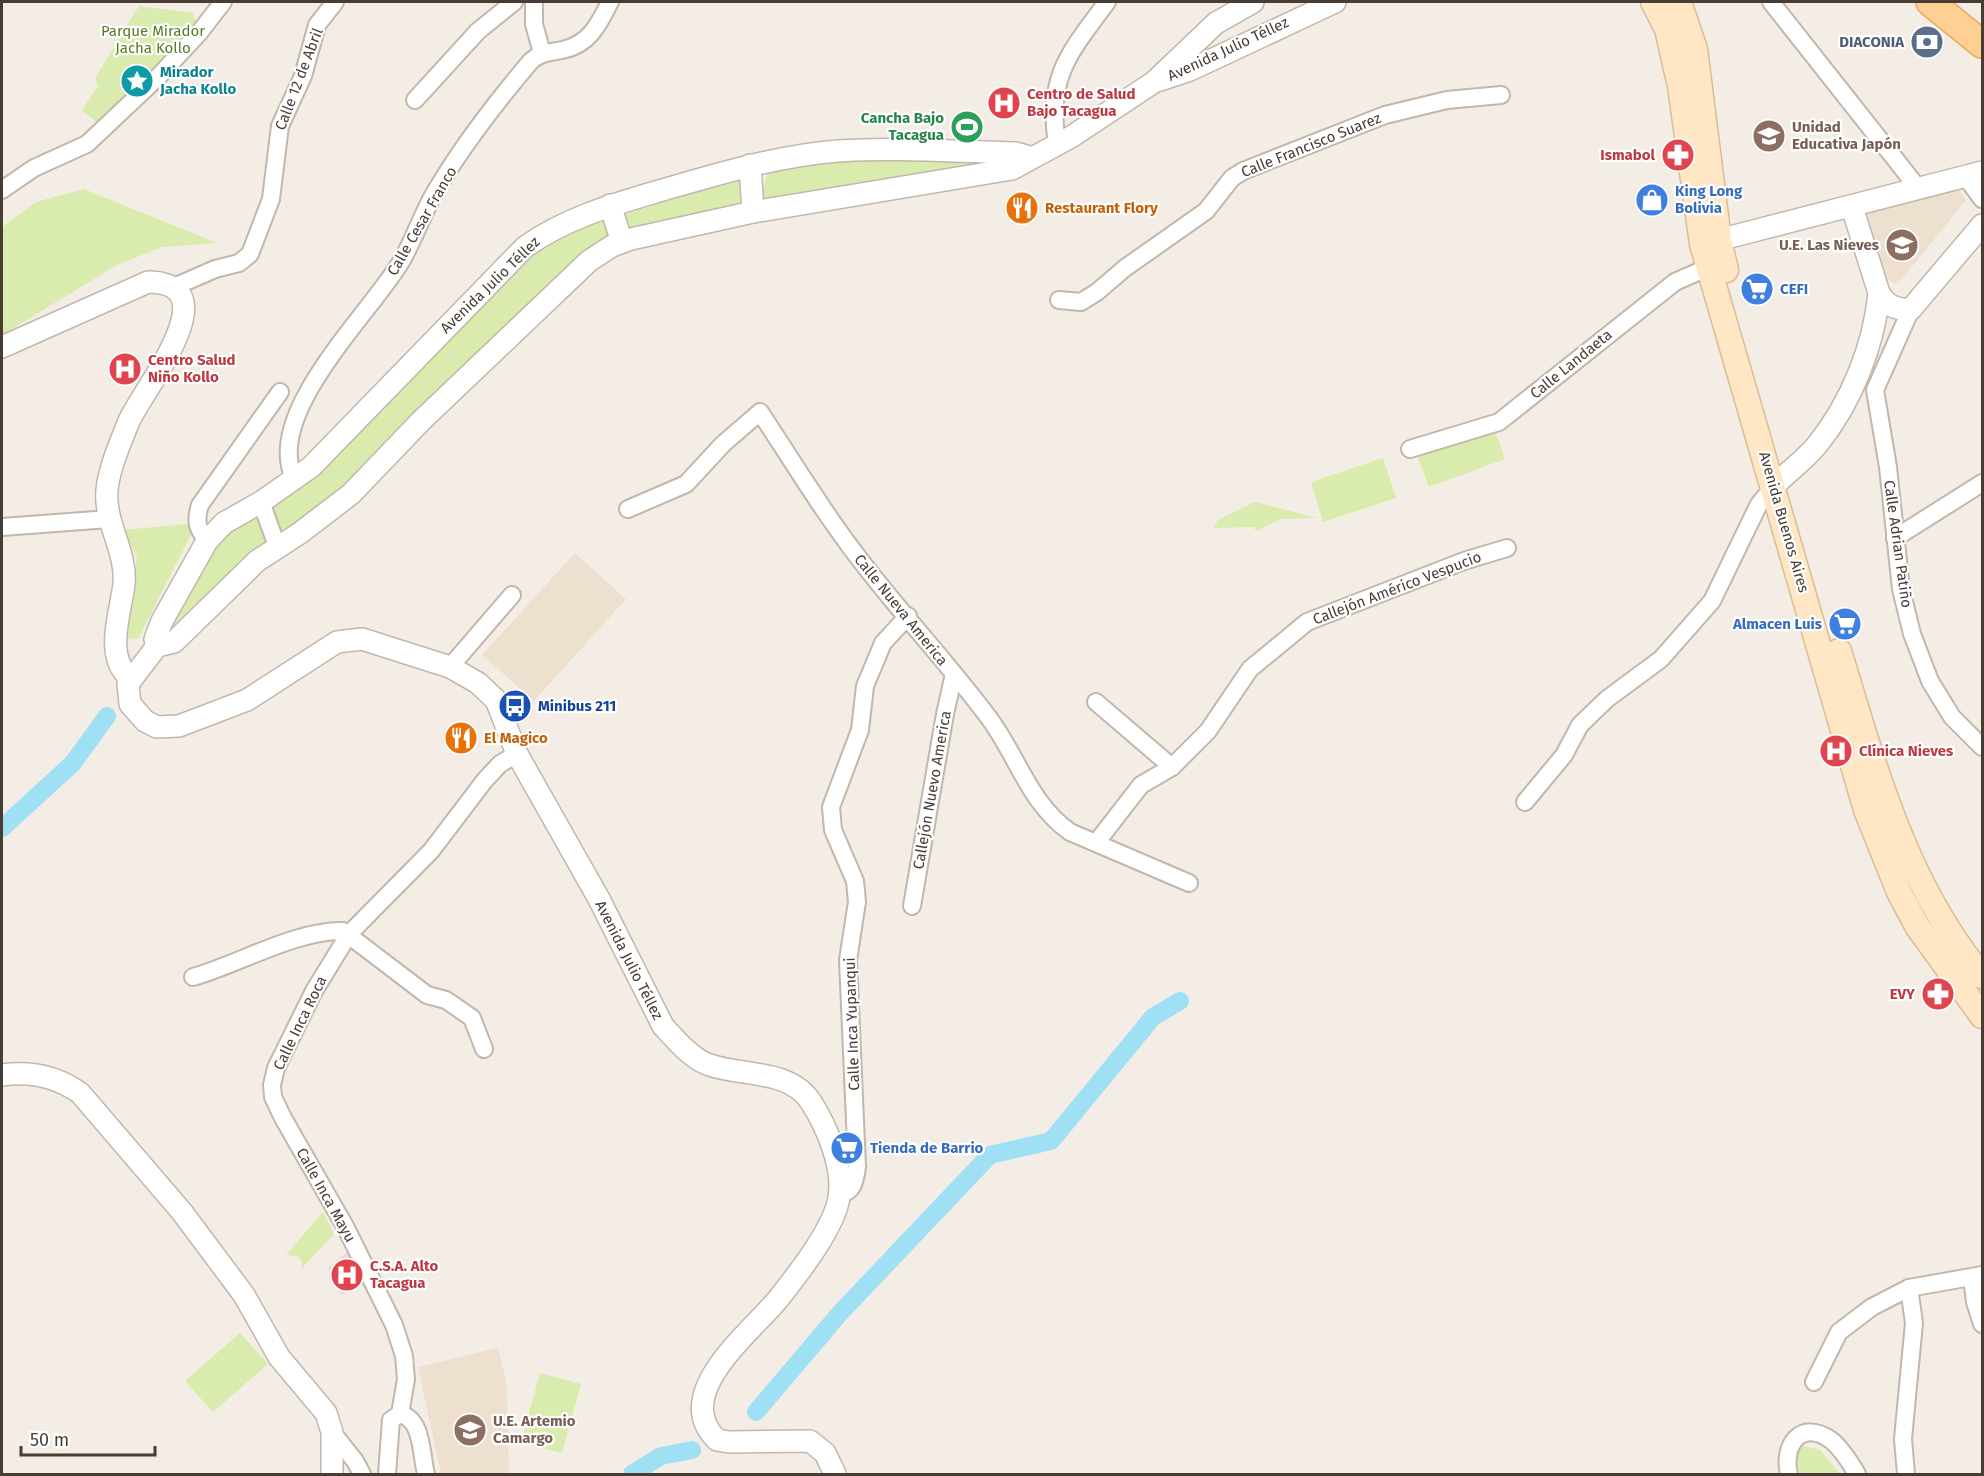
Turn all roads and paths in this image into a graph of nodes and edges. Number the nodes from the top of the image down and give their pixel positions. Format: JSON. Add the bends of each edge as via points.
{"nodes":[{"id":1,"x":223,"y":2,"type":"edge"},
{"id":2,"x":336,"y":2,"type":"edge"},
{"id":3,"x":514,"y":2,"type":"edge"},
{"id":4,"x":534,"y":2,"type":"edge"},
{"id":5,"x":610,"y":2,"type":"edge"},
{"id":6,"x":1107,"y":2,"type":"edge"},
{"id":7,"x":1253,"y":2,"type":"edge"},
{"id":8,"x":1335,"y":2,"type":"edge"},
{"id":9,"x":1653,"y":2,"type":"edge"},
{"id":10,"x":1679,"y":2,"type":"edge"},
{"id":11,"x":1771,"y":2,"type":"edge"},
{"id":12,"x":1930,"y":2,"type":"edge"},
{"id":13,"x":1304,"y":7,"type":"edge"},
{"id":14,"x":1983,"y":45,"type":"edge"},
{"id":15,"x":542,"y":53,"type":"junction"},
{"id":16,"x":1154,"y":82,"type":"junction"},
{"id":17,"x":1501,"y":95,"type":"dead end"},
{"id":18,"x":415,"y":100,"type":"dead end"},
{"id":19,"x":1057,"y":144,"type":"junction"},
{"id":20,"x":1030,"y":157,"type":"junction"},
{"id":21,"x":750,"y":165,"type":"junction"},
{"id":22,"x":1974,"y":174,"type":"edge"},
{"id":23,"x":1918,"y":188,"type":"junction"},
{"id":24,"x":2,"y":190,"type":"edge"},
{"id":25,"x":1983,"y":199,"type":"edge"},
{"id":26,"x":610,"y":205,"type":"junction"},
{"id":27,"x":1852,"y":207,"type":"junction"},
{"id":28,"x":753,"y":212,"type":"junction"},
{"id":29,"x":1983,"y":225,"type":"edge"},
{"id":30,"x":622,"y":242,"type":"junction"},
{"id":31,"x":1713,"y":253,"type":"junction"},
{"id":32,"x":174,"y":287,"type":"junction"},
{"id":33,"x":1879,"y":292,"type":"junction"},
{"id":34,"x":1059,"y":300,"type":"dead end"},
{"id":35,"x":1911,"y":309,"type":"junction"},
{"id":36,"x":2,"y":347,"type":"edge"},
{"id":37,"x":280,"y":392,"type":"dead end"},
{"id":38,"x":1410,"y":449,"type":"dead end"},
{"id":39,"x":295,"y":480,"type":"junction"},
{"id":40,"x":1779,"y":481,"type":"junction"},
{"id":41,"x":1983,"y":483,"type":"edge"},
{"id":42,"x":261,"y":502,"type":"junction"},
{"id":43,"x":628,"y":509,"type":"dead end"},
{"id":44,"x":110,"y":519,"type":"junction"},
{"id":45,"x":2,"y":527,"type":"edge"},
{"id":46,"x":1895,"y":538,"type":"junction"},
{"id":47,"x":207,"y":541,"type":"junction"},
{"id":48,"x":277,"y":546,"type":"junction"},
{"id":49,"x":1507,"y":548,"type":"dead end"},
{"id":50,"x":512,"y":595,"type":"dead end"},
{"id":51,"x":908,"y":616,"type":"junction"},
{"id":52,"x":157,"y":646,"type":"junction"},
{"id":53,"x":450,"y":667,"type":"junction"},
{"id":54,"x":954,"y":674,"type":"junction"},
{"id":55,"x":131,"y":679,"type":"junction"},
{"id":56,"x":1096,"y":702,"type":"dead end"},
{"id":57,"x":1983,"y":747,"type":"edge"},
{"id":58,"x":517,"y":754,"type":"junction"},
{"id":59,"x":1172,"y":767,"type":"junction"},
{"id":60,"x":1525,"y":802,"type":"dead end"},
{"id":61,"x":1096,"y":843,"type":"junction"},
{"id":62,"x":1189,"y":883,"type":"dead end"},
{"id":63,"x":912,"y":906,"type":"dead end"},
{"id":64,"x":350,"y":934,"type":"junction"},
{"id":65,"x":1983,"y":976,"type":"edge"},
{"id":66,"x":193,"y":977,"type":"dead end"},
{"id":67,"x":1983,"y":1016,"type":"edge"},
{"id":68,"x":484,"y":1049,"type":"dead end"},
{"id":69,"x":2,"y":1075,"type":"edge"},
{"id":70,"x":283,"y":1118,"type":"joint"},
{"id":71,"x":840,"y":1194,"type":"junction"},
{"id":72,"x":1977,"y":1277,"type":"edge"},
{"id":73,"x":1909,"y":1288,"type":"junction"},
{"id":74,"x":1983,"y":1324,"type":"edge"},
{"id":75,"x":1814,"y":1382,"type":"dead end"},
{"id":76,"x":400,"y":1414,"type":"junction"},
{"id":77,"x":332,"y":1432,"type":"junction"},
{"id":78,"x":332,"y":1474,"type":"edge"},
{"id":79,"x":362,"y":1474,"type":"edge"},
{"id":80,"x":387,"y":1474,"type":"edge"},
{"id":81,"x":426,"y":1474,"type":"edge"},
{"id":82,"x":835,"y":1474,"type":"edge"},
{"id":83,"x":1789,"y":1474,"type":"edge"},
{"id":84,"x":1857,"y":1474,"type":"edge"},
{"id":85,"x":1906,"y":1474,"type":"edge"}],
"edges":[{"from":1,"to":24,"type":"street","via":[[158,78],[87,144],[34,168]]},
{"from":2,"to":32,"type":"street","name":"Calle 12 de Abril","via":[[317,25],[303,76],[280,126],[271,199],[250,254],[239,263]]},
{"from":3,"to":18,"type":"street","via":[[478,31]]},
{"from":4,"to":15,"type":"street","via":[[534,24]]},
{"from":5,"to":15,"type":"street","via":[[588,38],[566,50]]},
{"from":6,"to":19,"type":"street","via":[[1073,48],[1058,81],[1054,98]]},
{"from":7,"to":16,"type":"street","name":"Avenida Julio Téllez","via":[[1216,23]]},
{"from":8,"to":13,"type":"street","name":"Avenida Julio Téllez"},
{"from":9,"to":31,"type":"main road","name":"Avenida Buenos Aires","via":[[1667,29]]},
{"from":10,"to":31,"type":"main road","name":"Avenida Buenos Aires","via":[[1695,49]]},
{"from":11,"to":23,"type":"street"},
{"from":12,"to":14,"type":"main road"},
{"from":13,"to":16,"type":"street","name":"Avenida Julio Téllez","via":[[1190,70]]},
{"from":15,"to":39,"type":"street","name":"Calle Cesar Franco","via":[[525,69],[450,168],[402,259],[335,347],[315,380],[289,440],[289,469]]},
{"from":16,"to":19,"type":"street","name":"Avenida Julio Téllez"},
{"from":17,"to":34,"type":"street","name":"Calle Francisco Suarez","via":[[1447,100],[1385,115],[1243,171],[1232,178],[1206,211],[1097,292],[1081,302]]},
{"from":19,"to":20,"type":"street","name":"Avenida Julio Téllez"},
{"from":20,"to":21,"type":"street","name":"Avenida Julio Téllez","via":[[1016,153],[839,151]]},
{"from":20,"to":28,"type":"street","name":"Avenida Julio Téllez","via":[[999,172]]},
{"from":21,"to":26,"type":"street","name":"Avenida Julio Téllez"},
{"from":21,"to":28,"type":"street"},
{"from":22,"to":23,"type":"street","name":"Calle Landaeta"},
{"from":22,"to":25,"type":"street"},
{"from":23,"to":27,"type":"street","name":"Calle Landaeta"},
{"from":26,"to":30,"type":"street"},
{"from":26,"to":39,"type":"street","name":"Avenida Julio Téllez","via":[[563,223],[525,247]]},
{"from":27,"to":31,"type":"street","name":"Calle Landaeta"},
{"from":27,"to":33,"type":"street"},
{"from":28,"to":30,"type":"street","name":"Avenida Julio Téllez"},
{"from":29,"to":35,"type":"street"},
{"from":30,"to":48,"type":"street","name":"Avenida Julio Téllez","via":[[589,261],[421,421],[351,494]]},
{"from":31,"to":38,"type":"street","name":"Calle Landaeta","via":[[1499,422]]},
{"from":31,"to":40,"type":"main road","name":"Avenida Buenos Aires"},
{"from":32,"to":36,"type":"street","via":[[148,282]]},
{"from":32,"to":44,"type":"street","via":[[184,306],[183,322],[130,420],[107,489]]},
{"from":33,"to":35,"type":"street","via":[[1892,307]]},
{"from":33,"to":40,"type":"street","via":[[1874,328],[1846,398],[1816,447]]},
{"from":35,"to":46,"type":"street","name":"Calle Adrian Patiño","via":[[1875,390]]},
{"from":37,"to":47,"type":"street","via":[[200,505],[197,526]]},
{"from":39,"to":42,"type":"street","name":"Avenida Julio Téllez"},
{"from":40,"to":60,"type":"street","via":[[1759,504],[1712,601],[1661,659],[1607,699],[1580,725],[1564,755]]},
{"from":40,"to":65,"type":"main road","name":"Avenida Buenos Aires","via":[[1897,830],[1939,917]]},
{"from":40,"to":67,"type":"main road","name":"Avenida Buenos Aires","via":[[1866,810],[1917,926]]},
{"from":41,"to":46,"type":"street"},
{"from":42,"to":47,"type":"street","name":"Avenida Julio Téllez","via":[[224,523]]},
{"from":42,"to":48,"type":"street"},
{"from":43,"to":51,"type":"street","name":"Calle Nueva America","via":[[686,483],[760,412],[849,544]]},
{"from":44,"to":45,"type":"street"},
{"from":44,"to":55,"type":"street","via":[[125,571],[116,642],[122,670]]},
{"from":46,"to":57,"type":"street","name":"Calle Adrian Patiño","via":[[1912,634],[1930,681],[1952,717]]},
{"from":47,"to":52,"type":"street","name":"Avenida Julio Téllez","via":[[162,621],[155,639]]},
{"from":48,"to":52,"type":"street","name":"Avenida Julio Téllez","via":[[235,580],[174,642]]},
{"from":49,"to":59,"type":"street","name":"Callejón Américo Vespucio","via":[[1307,622],[1250,669],[1208,731]]},
{"from":50,"to":53,"type":"street"},
{"from":51,"to":54,"type":"street","name":"Calle Nueva America"},
{"from":51,"to":71,"type":"street","name":"Calle Inca Yupanqui","via":[[883,643],[865,686],[860,730],[831,807],[831,821],[855,881],[857,902],[848,960],[857,1167],[854,1185]]},
{"from":52,"to":55,"type":"street","name":"Avenida Julio Téllez"},
{"from":53,"to":55,"type":"street","name":"Avenida Julio Téllez","via":[[362,639],[337,642],[254,696],[196,722],[157,727],[136,712],[128,694]]},
{"from":53,"to":58,"type":"street","name":"Avenida Julio Téllez","via":[[478,683],[496,700]]},
{"from":54,"to":61,"type":"street","name":"Calle Nueva America","via":[[990,720],[1033,794],[1053,820]]},
{"from":54,"to":63,"type":"street","name":"Callejón Nuevo America"},
{"from":56,"to":59,"type":"street"},
{"from":58,"to":64,"type":"street","name":"Calle Inca Roca","via":[[485,780],[431,851]]},
{"from":58,"to":71,"type":"street","name":"Avenida Julio Téllez","via":[[599,899],[663,1026],[705,1064],[786,1082],[810,1101],[835,1156]]},
{"from":59,"to":61,"type":"street","name":"Callejón Américo Vespucio","via":[[1141,785]]},
{"from":61,"to":62,"type":"street","name":"Calle Nueva America"},
{"from":64,"to":66,"type":"street","via":[[332,931],[287,943]]},
{"from":64,"to":68,"type":"street","via":[[427,995],[446,1000],[472,1018]]},
{"from":64,"to":70,"type":"street","name":"Calle Inca Roca","via":[[314,991],[276,1068],[273,1097]]},
{"from":69,"to":77,"type":"street","via":[[46,1076],[80,1093],[182,1212],[244,1295],[279,1357],[326,1413]]},
{"from":70,"to":76,"type":"street","name":"Calle Inca Mayu","via":[[346,1228],[394,1325],[404,1356],[406,1379]]},
{"from":71,"to":82,"type":"street","name":"Avenida Julio Téllez","via":[[823,1235],[779,1297],[721,1361],[703,1402],[717,1440],[810,1441],[825,1452]]},
{"from":72,"to":73,"type":"street"},
{"from":72,"to":74,"type":"street","via":[[1975,1302]]},
{"from":73,"to":75,"type":"street","via":[[1872,1307],[1839,1332]]},
{"from":73,"to":85,"type":"street","via":[[1914,1323],[1903,1439]]},
{"from":76,"to":80,"type":"street","name":"Calle Inca Mayu","via":[[391,1420],[388,1430]]},
{"from":76,"to":81,"type":"street","via":[[416,1424]]},
{"from":77,"to":78,"type":"street"},
{"from":77,"to":79,"type":"street"},
{"from":83,"to":84,"type":"street","via":[[1787,1449],[1808,1432],[1832,1441]]}]}
